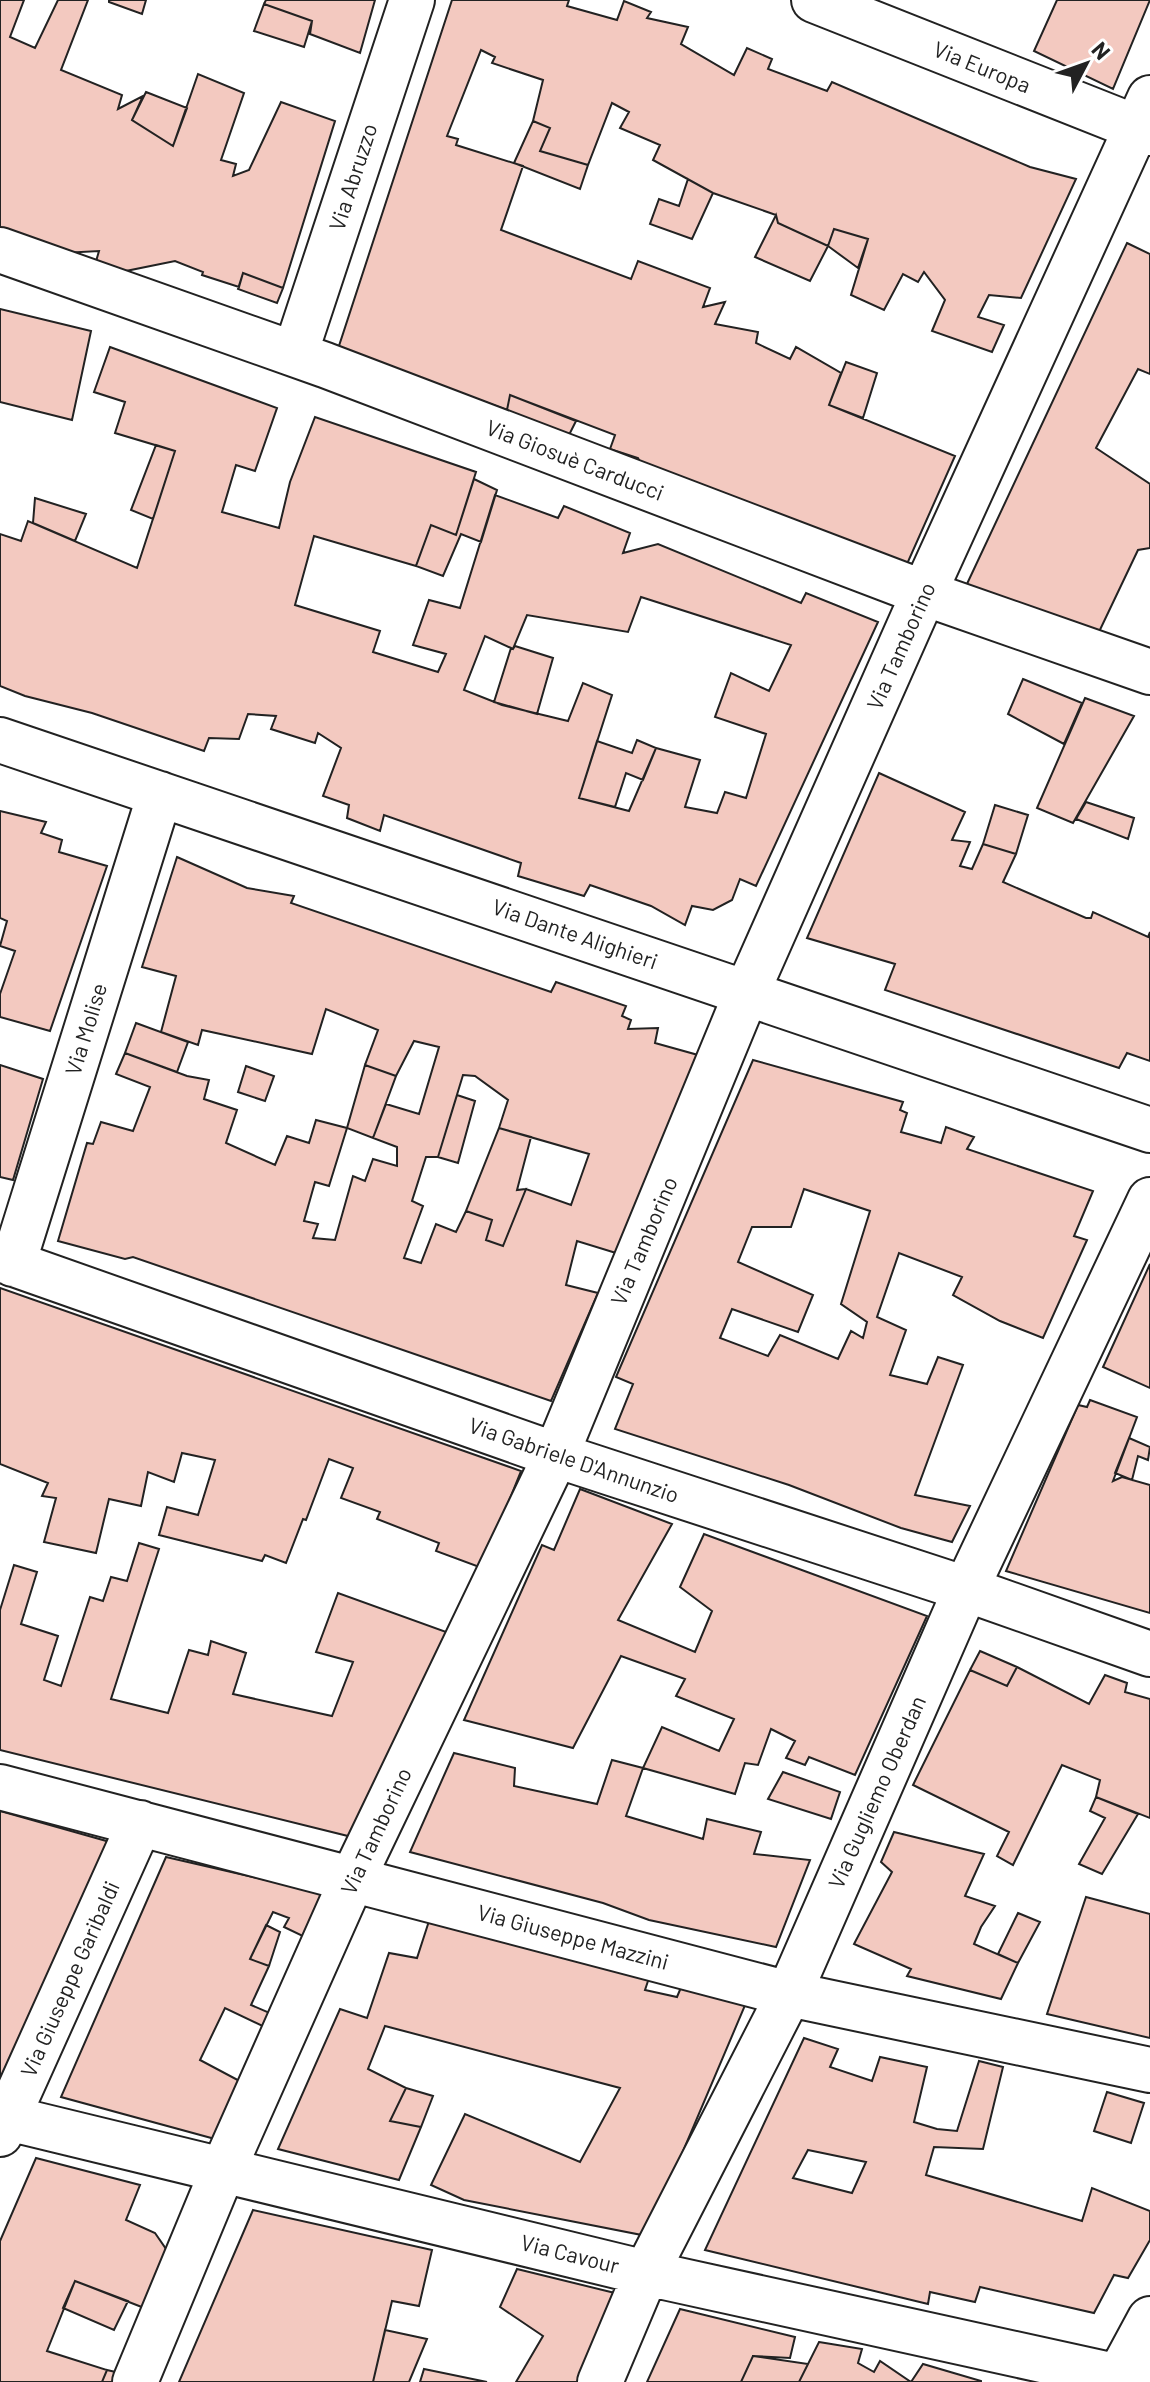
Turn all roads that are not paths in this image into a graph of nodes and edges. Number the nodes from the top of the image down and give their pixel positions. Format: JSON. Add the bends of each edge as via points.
{"nodes":[{"id":1,"x":412,"y":0,"type":"edge"},
{"id":2,"x":814,"y":0,"type":"edge"},
{"id":3,"x":1146,"y":120,"type":"edge"},
{"id":4,"x":0,"y":250,"type":"edge"},
{"id":5,"x":295,"y":354,"type":"junction"},
{"id":6,"x":924,"y":593,"type":"junction"},
{"id":7,"x":1150,"y":672,"type":"edge"},
{"id":8,"x":0,"y":740,"type":"edge"},
{"id":9,"x":160,"y":794,"type":"junction"},
{"id":10,"x":747,"y":992,"type":"junction"},
{"id":11,"x":1150,"y":1130,"type":"edge"},
{"id":12,"x":1150,"y":1200,"type":"edge"},
{"id":13,"x":7,"y":1261,"type":"edge"},
{"id":14,"x":556,"y":1455,"type":"junction"},
{"id":15,"x":966,"y":1589,"type":"junction"},
{"id":16,"x":1150,"y":1654,"type":"edge"},
{"id":17,"x":0,"y":1787,"type":"edge"},
{"id":18,"x":140,"y":1823,"type":"junction"},
{"id":19,"x":352,"y":1880,"type":"junction"},
{"id":20,"x":789,"y":1994,"type":"junction"},
{"id":21,"x":1150,"y":2070,"type":"edge"},
{"id":22,"x":2,"y":2122,"type":"edge"},
{"id":23,"x":223,"y":2170,"type":"junction"},
{"id":24,"x":646,"y":2273,"type":"junction"},
{"id":25,"x":1150,"y":2319,"type":"edge"},
{"id":26,"x":1125,"y":2380,"type":"edge"},
{"id":27,"x":135,"y":2382,"type":"edge"},
{"id":28,"x":600,"y":2382,"type":"edge"}],
"edges":[{"from":1,"to":5,"type":"street","name":"Via Abruzzo"},
{"from":2,"to":3,"type":"street","name":"Via Europa"},
{"from":3,"to":6,"type":"street","name":"Via Tamborino"},
{"from":4,"to":5,"type":"street","name":"Via Giosuè Carducci"},
{"from":5,"to":6,"type":"street","name":"Via Giosuè Carducci"},
{"from":6,"to":7,"type":"street","name":"Via Giosuè Carducci"},
{"from":6,"to":10,"type":"street","name":"Via Tamborino"},
{"from":8,"to":9,"type":"street","name":"Via Dante Alighieri"},
{"from":9,"to":10,"type":"street","name":"Via Dante Alighieri"},
{"from":9,"to":13,"type":"street","name":"Via Molise"},
{"from":10,"to":11,"type":"street","name":"Via Dante Alighieri"},
{"from":10,"to":14,"type":"street","name":"Via Tamborino"},
{"from":12,"to":15,"type":"street","name":"Via Gugliemo Oberdan"},
{"from":13,"to":14,"type":"street","name":"Via Gabriele D'Annunzio"},
{"from":14,"to":15,"type":"street","name":"Via Gabriele D'Annunzio"},
{"from":14,"to":19,"type":"street","name":"Via Tamborino"},
{"from":15,"to":16,"type":"street","name":"Via Gabriele D'Annunzio"},
{"from":15,"to":20,"type":"street","name":"Via Gugliemo Oberdan"},
{"from":17,"to":18,"type":"street","name":"Via Giuseppe Mazzini"},
{"from":18,"to":19,"type":"street","name":"Via Giuseppe Mazzini"},
{"from":18,"to":22,"type":"street","name":"Via Giuseppe Garibaldi"},
{"from":19,"to":20,"type":"street","name":"Via Giuseppe Mazzini"},
{"from":19,"to":23,"type":"street","name":"Via Tamborino"},
{"from":20,"to":21,"type":"street","name":"Via Giuseppe Mazzini"},
{"from":20,"to":24,"type":"street","name":"Via Gugliemo Oberdan"},
{"from":22,"to":23,"type":"street","name":"Via Cavour"},
{"from":23,"to":24,"type":"street","name":"Via Cavour"},
{"from":23,"to":27,"type":"street","name":"Via Tamborino"},
{"from":24,"to":26,"type":"street","name":"Via Cavour"},
{"from":24,"to":28,"type":"street","name":"Via Gugliemo Oberdan"},
{"from":25,"to":26,"type":"street"}]}
